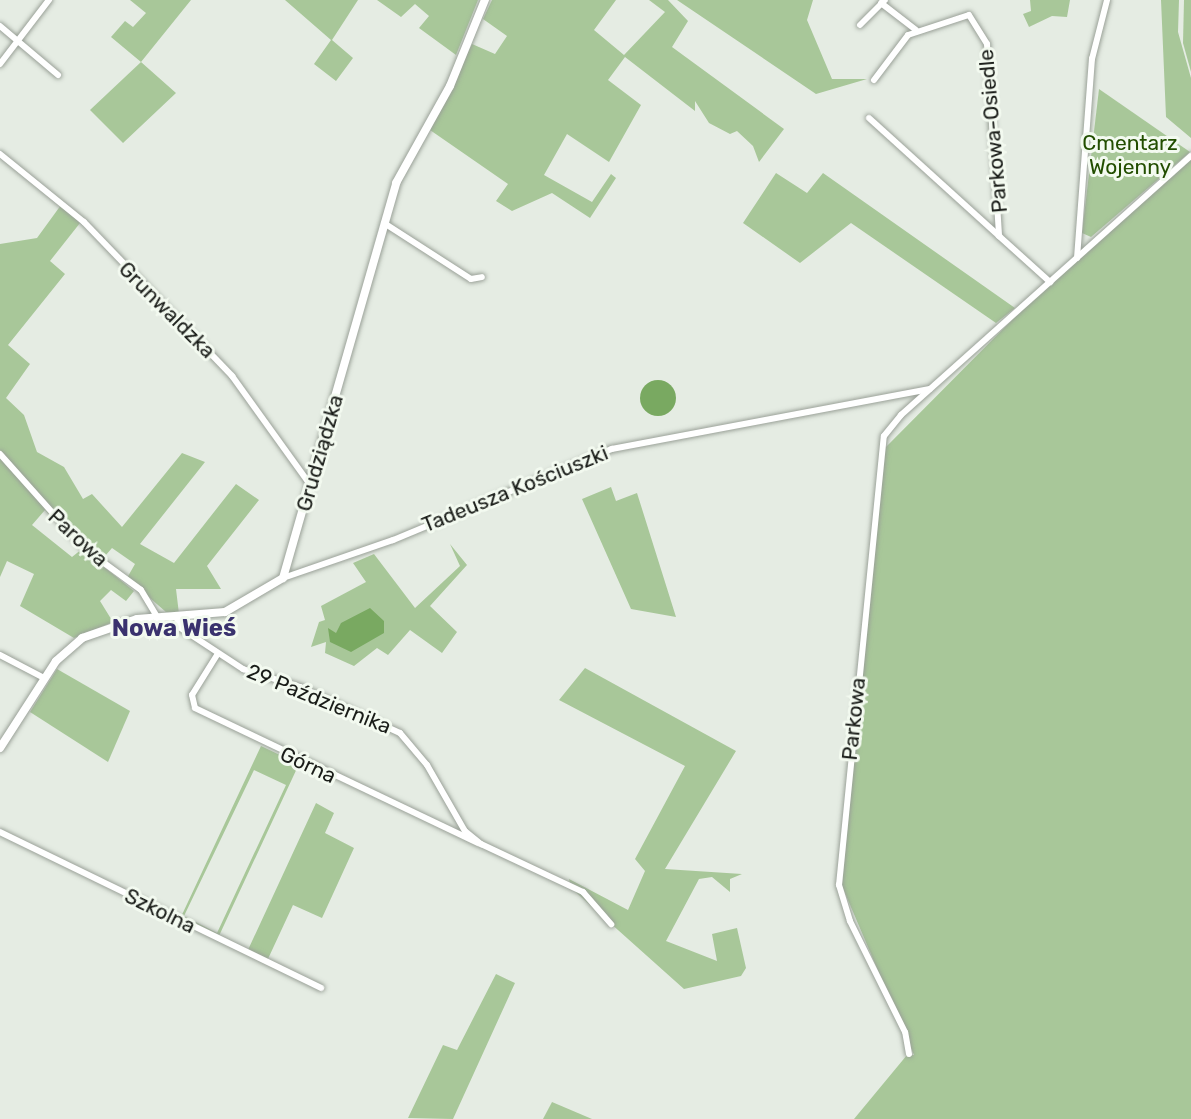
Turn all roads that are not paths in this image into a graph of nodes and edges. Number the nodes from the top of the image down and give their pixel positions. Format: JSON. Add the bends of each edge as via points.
{"nodes":[{"id":1,"x":49,"y":0,"type":"edge"},
{"id":2,"x":485,"y":0,"type":"edge"},
{"id":3,"x":1107,"y":0,"type":"edge"},
{"id":4,"x":883,"y":2,"type":"edge"},
{"id":5,"x":860,"y":25,"type":"dead end"},
{"id":6,"x":0,"y":26,"type":"edge"},
{"id":7,"x":916,"y":30,"type":"junction"},
{"id":8,"x":20,"y":43,"type":"junction"},
{"id":9,"x":0,"y":64,"type":"edge"},
{"id":10,"x":58,"y":75,"type":"dead end"},
{"id":11,"x":873,"y":80,"type":"dead end"},
{"id":12,"x":869,"y":118,"type":"dead end"},
{"id":13,"x":0,"y":154,"type":"edge"},
{"id":14,"x":1191,"y":156,"type":"edge"},
{"id":15,"x":384,"y":223,"type":"junction"},
{"id":16,"x":999,"y":236,"type":"junction"},
{"id":17,"x":1077,"y":258,"type":"junction"},
{"id":18,"x":482,"y":277,"type":"dead end"},
{"id":19,"x":1050,"y":282,"type":"junction"},
{"id":20,"x":931,"y":388,"type":"junction"},
{"id":21,"x":0,"y":454,"type":"edge"},
{"id":22,"x":311,"y":486,"type":"junction"},
{"id":23,"x":283,"y":579,"type":"junction"},
{"id":24,"x":158,"y":618,"type":"junction"},
{"id":25,"x":177,"y":619,"type":"junction"},
{"id":26,"x":0,"y":655,"type":"edge"},
{"id":27,"x":218,"y":655,"type":"junction"},
{"id":28,"x":44,"y":678,"type":"junction"},
{"id":29,"x":0,"y":748,"type":"edge"},
{"id":30,"x":0,"y":832,"type":"edge"},
{"id":31,"x":478,"y":842,"type":"junction"},
{"id":32,"x":611,"y":924,"type":"dead end"},
{"id":33,"x":321,"y":988,"type":"dead end"},
{"id":34,"x":909,"y":1054,"type":"dead end"}],
"edges":[{"from":1,"to":8,"type":"street"},
{"from":2,"to":15,"type":"street","name":"Grudziądzka","via":[[450,86],[403,168]]},
{"from":3,"to":17,"type":"street","via":[[1092,59]]},
{"from":4,"to":5,"type":"street"},
{"from":4,"to":7,"type":"street"},
{"from":6,"to":8,"type":"street"},
{"from":7,"to":11,"type":"street","name":"Parkowa-Osiedle","via":[[893,48]]},
{"from":7,"to":16,"type":"street","name":"Parkowa-Osiedle","via":[[963,13],[986,40]]},
{"from":8,"to":9,"type":"street"},
{"from":8,"to":10,"type":"street"},
{"from":12,"to":16,"type":"street","name":"Parkowa-Osiedle"},
{"from":13,"to":22,"type":"street","name":"Grunwaldzka","via":[[84,222],[232,376]]},
{"from":14,"to":17,"type":"street","name":"Parkowa"},
{"from":15,"to":18,"type":"street","via":[[471,279]]},
{"from":15,"to":22,"type":"street","name":"Grudziądzka"},
{"from":16,"to":19,"type":"street","name":"Parkowa-Osiedle"},
{"from":17,"to":19,"type":"street","name":"Parkowa"},
{"from":19,"to":20,"type":"street","name":"Parkowa"},
{"from":20,"to":23,"type":"street","name":"Tadeusza Kościuszki","via":[[612,449],[393,540]]},
{"from":20,"to":34,"type":"street","name":"Parkowa","via":[[891,425],[882,446],[839,885],[850,921],[905,1032]]},
{"from":21,"to":24,"type":"street","name":"Parowa","via":[[85,549],[141,590]]},
{"from":22,"to":23,"type":"street","name":"Grudziądzka"},
{"from":23,"to":25,"type":"street","via":[[237,608]]},
{"from":24,"to":25,"type":"street"},
{"from":24,"to":28,"type":"street","via":[[114,625],[82,638],[63,652]]},
{"from":25,"to":27,"type":"street","name":"29 Października","via":[[179,627]]},
{"from":26,"to":28,"type":"street"},
{"from":27,"to":31,"type":"street","name":"29 Października","via":[[400,733],[428,765],[455,819]]},
{"from":27,"to":31,"type":"street","name":"Górna","via":[[192,695],[195,708]]},
{"from":28,"to":29,"type":"street"},
{"from":30,"to":33,"type":"street","name":"Szkolna"},
{"from":31,"to":32,"type":"street","name":"29 Października","via":[[584,892]]}]}
